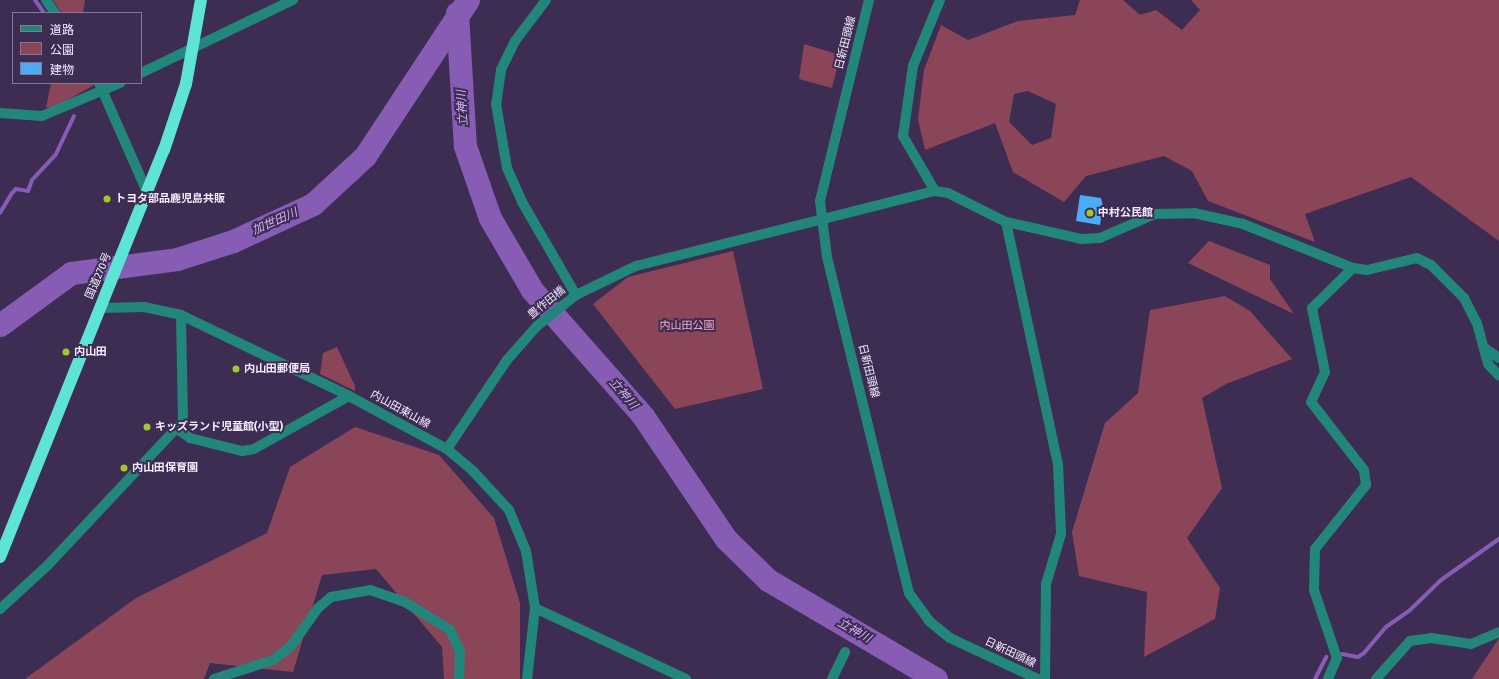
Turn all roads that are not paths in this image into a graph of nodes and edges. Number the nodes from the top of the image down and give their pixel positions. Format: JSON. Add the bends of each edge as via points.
{"nodes":[{"id":1,"x":46,"y":0,"type":"edge"},
{"id":2,"x":200,"y":0,"type":"edge"},
{"id":3,"x":293,"y":0,"type":"edge"},
{"id":4,"x":546,"y":0,"type":"edge"},
{"id":5,"x":869,"y":0,"type":"edge"},
{"id":6,"x":940,"y":0,"type":"edge"},
{"id":7,"x":54,"y":12,"type":"edge"},
{"id":8,"x":194,"y":49,"type":"junction"},
{"id":9,"x":142,"y":73,"type":"edge"},
{"id":10,"x":115,"y":84,"type":"edge"},
{"id":11,"x":101,"y":87,"type":"edge"},
{"id":12,"x":0,"y":112,"type":"edge"},
{"id":13,"x":935,"y":191,"type":"junction"},
{"id":14,"x":147,"y":192,"type":"junction"},
{"id":15,"x":822,"y":218,"type":"junction"},
{"id":16,"x":1006,"y":222,"type":"junction"},
{"id":17,"x":1353,"y":268,"type":"junction"},
{"id":18,"x":576,"y":295,"type":"junction"},
{"id":19,"x":99,"y":308,"type":"junction"},
{"id":20,"x":182,"y":315,"type":"junction"},
{"id":21,"x":1485,"y":348,"type":"junction"},
{"id":22,"x":1499,"y":358,"type":"edge"},
{"id":23,"x":1499,"y":376,"type":"edge"},
{"id":24,"x":349,"y":396,"type":"junction"},
{"id":25,"x":177,"y":429,"type":"junction"},
{"id":26,"x":447,"y":449,"type":"junction"},
{"id":27,"x":0,"y":557,"type":"edge"},
{"id":28,"x":535,"y":608,"type":"junction"},
{"id":29,"x":0,"y":609,"type":"edge"},
{"id":30,"x":1499,"y":632,"type":"edge"},
{"id":31,"x":844,"y":652,"type":"dead end"},
{"id":32,"x":214,"y":679,"type":"edge"},
{"id":33,"x":459,"y":679,"type":"edge"},
{"id":34,"x":527,"y":679,"type":"edge"},
{"id":35,"x":686,"y":679,"type":"edge"},
{"id":36,"x":832,"y":679,"type":"edge"},
{"id":37,"x":1038,"y":679,"type":"edge"},
{"id":38,"x":1045,"y":679,"type":"edge"},
{"id":39,"x":1328,"y":679,"type":"edge"},
{"id":40,"x":1376,"y":679,"type":"edge"}],
"edges":[{"from":1,"to":7,"type":"street"},
{"from":2,"to":8,"type":"highway","name":"国道270号"},
{"from":3,"to":8,"type":"street"},
{"from":4,"to":18,"type":"street","via":[[515,41],[501,70],[497,111],[507,168],[522,202]]},
{"from":5,"to":15,"type":"street","name":"日新田頭線","via":[[820,201]]},
{"from":6,"to":13,"type":"street","via":[[913,66],[903,136]]},
{"from":8,"to":9,"type":"street"},
{"from":8,"to":14,"type":"highway","name":"国道270号","via":[[177,114]]},
{"from":10,"to":11,"type":"street"},
{"from":11,"to":12,"type":"street","via":[[42,116]]},
{"from":11,"to":14,"type":"street"},
{"from":13,"to":15,"type":"street","name":"豊作田橋"},
{"from":13,"to":16,"type":"street","via":[[948,193]]},
{"from":14,"to":19,"type":"highway","name":"国道270号"},
{"from":15,"to":18,"type":"street","name":"豊作田橋","via":[[636,266]]},
{"from":15,"to":37,"type":"street","name":"日新田頭線","via":[[827,257],[912,599],[929,621],[950,638]]},
{"from":16,"to":17,"type":"street","via":[[1082,239],[1100,238],[1155,214],[1194,212],[1243,224]]},
{"from":16,"to":38,"type":"street","via":[[1058,464],[1061,534],[1046,584]]},
{"from":17,"to":21,"type":"street","via":[[1367,270],[1417,258],[1431,265],[1464,298]]},
{"from":17,"to":39,"type":"street","via":[[1312,308],[1325,372],[1311,402],[1364,470],[1366,486],[1315,549],[1314,590],[1337,658]]},
{"from":18,"to":26,"type":"street","name":"豊作田橋","via":[[535,328],[507,360]]},
{"from":19,"to":20,"type":"street","name":"内山田東山線","via":[[144,307]]},
{"from":19,"to":27,"type":"highway","name":"国道270号"},
{"from":20,"to":24,"type":"street","name":"内山田東山線"},
{"from":20,"to":25,"type":"street","via":[[182,421]]},
{"from":21,"to":22,"type":"street"},
{"from":21,"to":23,"type":"street","via":[[1488,364]]},
{"from":24,"to":25,"type":"street","via":[[254,449],[242,451],[190,438]]},
{"from":24,"to":26,"type":"street","name":"内山田東山線"},
{"from":25,"to":29,"type":"street","via":[[47,566]]},
{"from":26,"to":28,"type":"street","name":"内山田東山線","via":[[492,490],[520,529],[531,575]]},
{"from":28,"to":34,"type":"street","name":"内山田東山線"},
{"from":28,"to":35,"type":"street"},
{"from":30,"to":40,"type":"street","via":[[1471,644],[1431,638],[1410,641]]},
{"from":31,"to":36,"type":"street"},
{"from":32,"to":33,"type":"street","via":[[273,660],[291,646],[318,608],[331,597],[370,590],[405,602],[450,630],[460,651]]}]}
